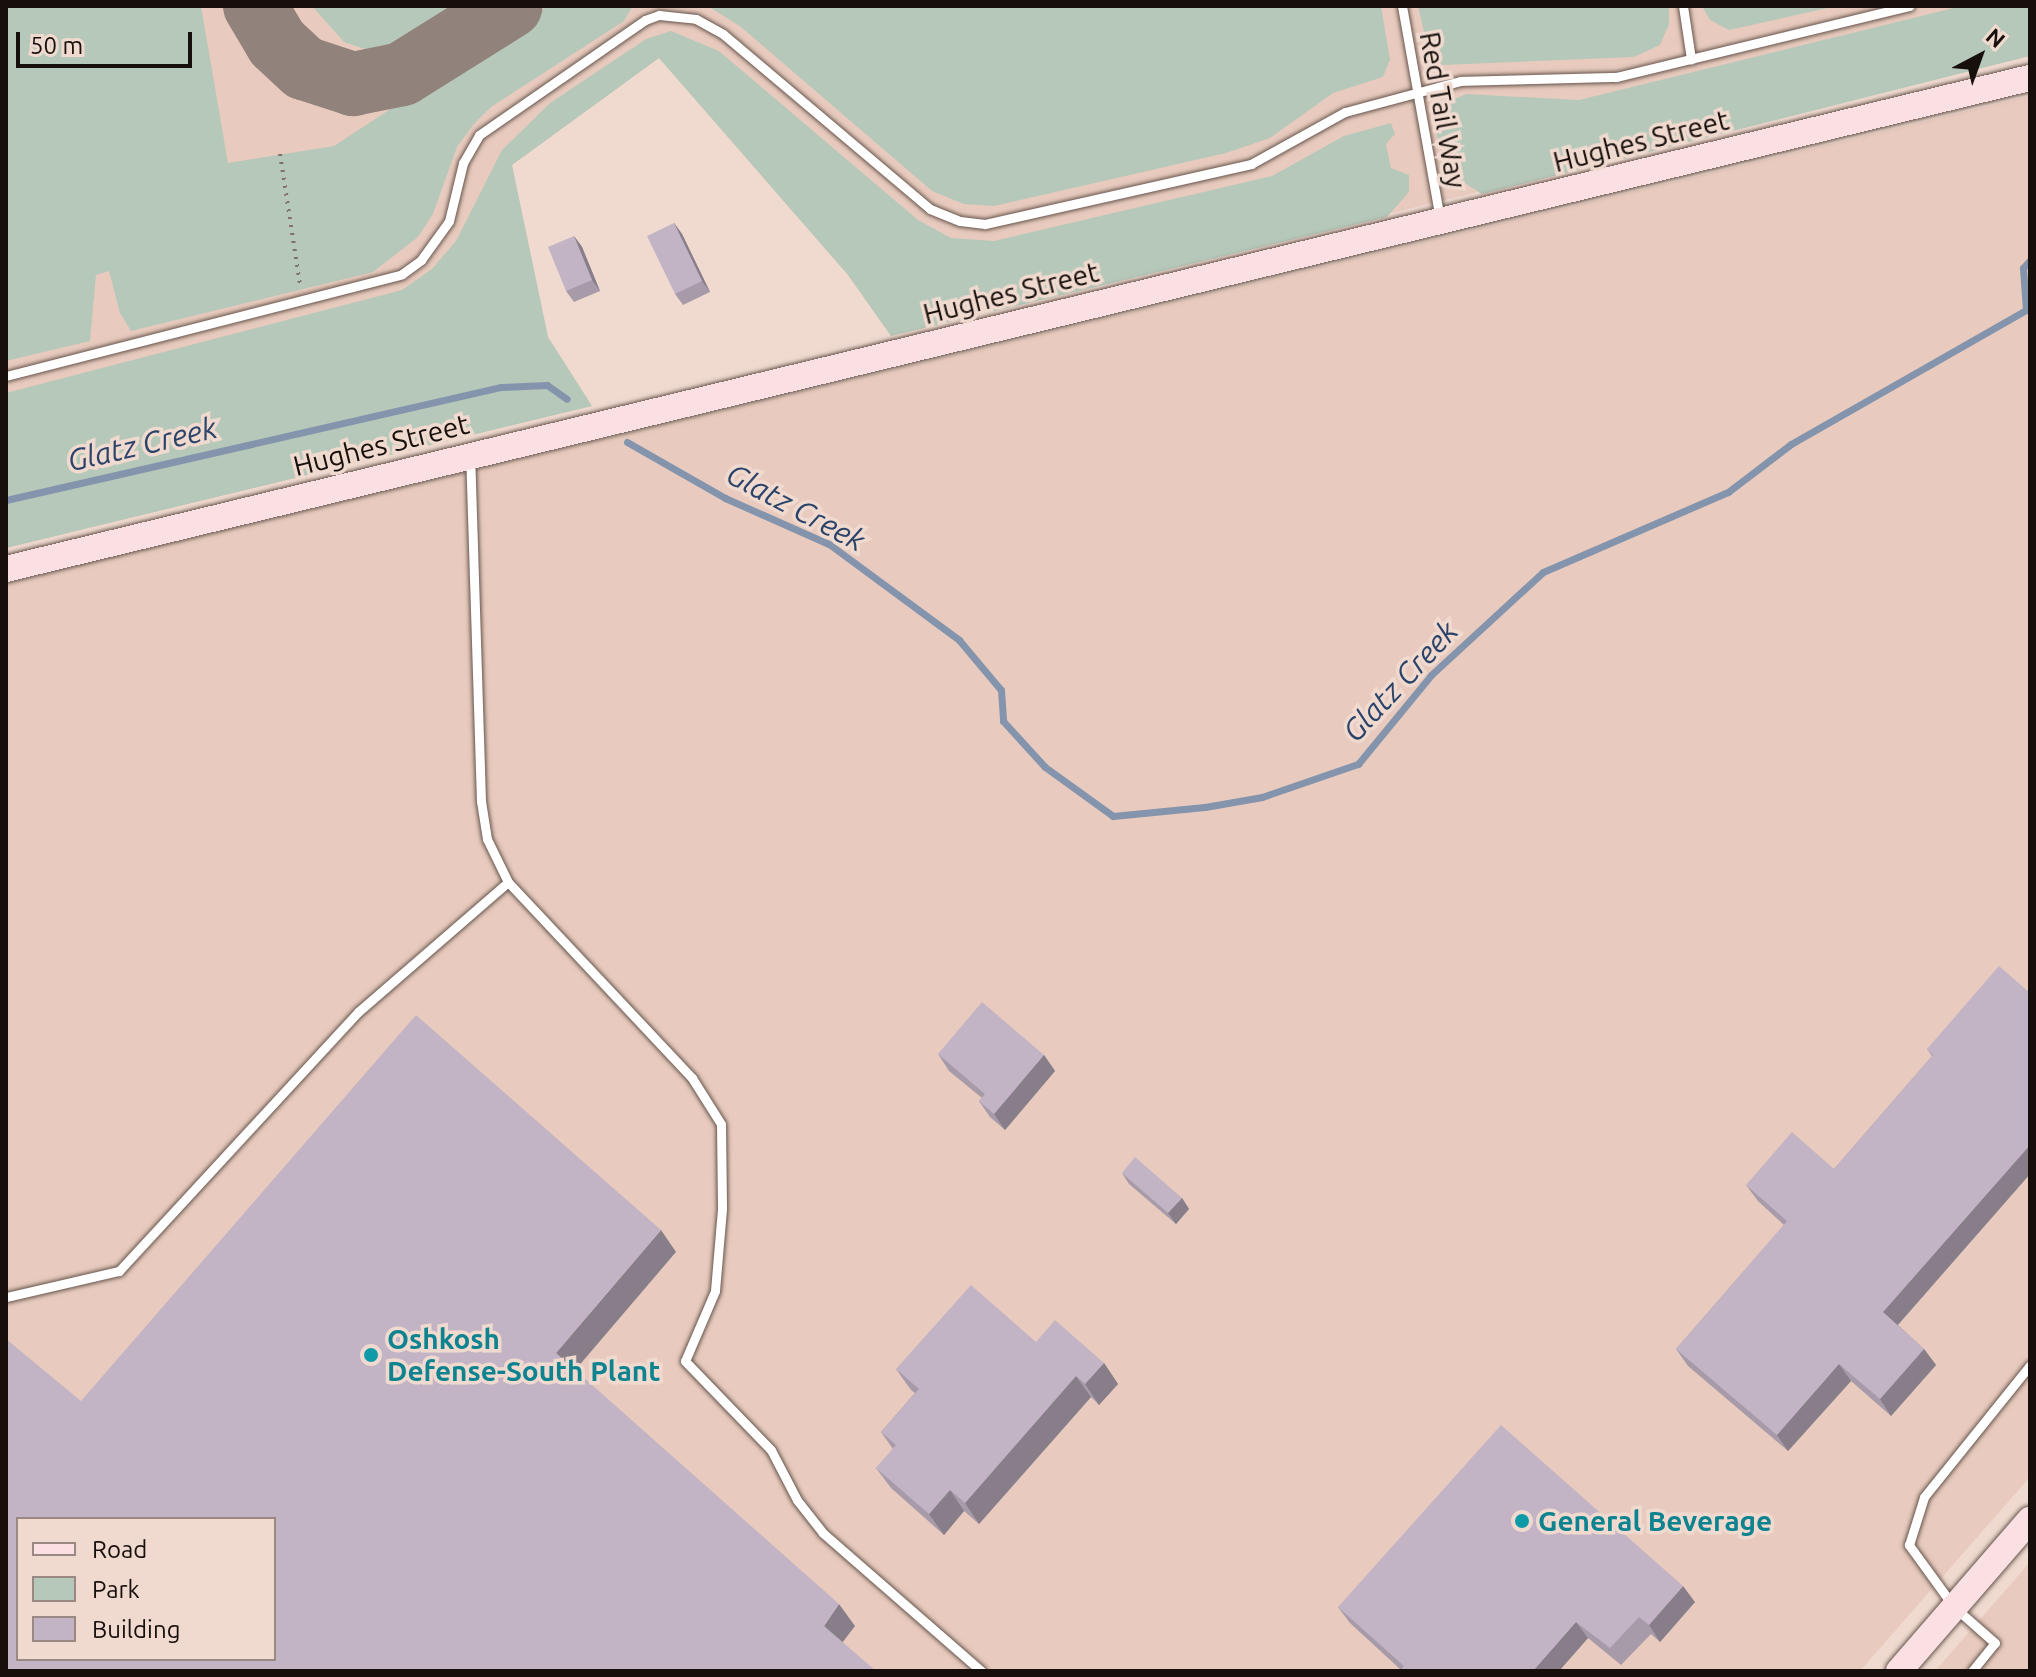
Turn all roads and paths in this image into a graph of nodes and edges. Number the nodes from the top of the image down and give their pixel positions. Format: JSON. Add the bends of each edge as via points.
{"nodes":[{"id":1,"x":1402,"y":6,"type":"edge"},
{"id":2,"x":1683,"y":6,"type":"edge"},
{"id":3,"x":1910,"y":6,"type":"edge"},
{"id":4,"x":659,"y":11,"type":"edge"},
{"id":5,"x":1691,"y":59,"type":"junction"},
{"id":6,"x":2030,"y":78,"type":"edge"},
{"id":7,"x":1417,"y":92,"type":"junction"},
{"id":8,"x":280,"y":154,"type":"dead end"},
{"id":9,"x":1440,"y":223,"type":"junction"},
{"id":10,"x":303,"y":303,"type":"junction"},
{"id":11,"x":6,"y":376,"type":"edge"},
{"id":12,"x":470,"y":457,"type":"junction"},
{"id":13,"x":6,"y":569,"type":"edge"},
{"id":14,"x":508,"y":882,"type":"junction"},
{"id":15,"x":6,"y":1297,"type":"edge"},
{"id":16,"x":2030,"y":1365,"type":"edge"},
{"id":17,"x":2030,"y":1520,"type":"edge"},
{"id":18,"x":1954,"y":1607,"type":"junction"},
{"id":19,"x":981,"y":1671,"type":"edge"},
{"id":20,"x":1899,"y":1671,"type":"edge"},
{"id":21,"x":1972,"y":1671,"type":"edge"}],
"edges":[{"from":1,"to":7,"type":"lane","name":"Red Tail Way"},
{"from":2,"to":5,"type":"lane"},
{"from":3,"to":5,"type":"lane"},
{"from":4,"to":7,"type":"lane","via":[[696,19],[723,34],[930,209],[985,224],[1251,164],[1345,112]]},
{"from":4,"to":10,"type":"lane","via":[[479,135],[463,163],[449,221],[421,260],[376,285]]},
{"from":5,"to":7,"type":"lane","via":[[1616,77],[1508,77]]},
{"from":6,"to":9,"type":"street","name":"Hughes Street"},
{"from":7,"to":9,"type":"lane","name":"Red Tail Way"},
{"from":8,"to":10,"type":"path"},
{"from":9,"to":12,"type":"street","name":"Hughes Street"},
{"from":10,"to":11,"type":"lane"},
{"from":12,"to":13,"type":"street","name":"Hughes Street"},
{"from":12,"to":14,"type":"lane","via":[[481,801],[487,839]]},
{"from":14,"to":15,"type":"lane","via":[[358,1012],[119,1271]]},
{"from":14,"to":19,"type":"lane","via":[[692,1078],[721,1124],[723,1194],[715,1291],[685,1361],[771,1450],[797,1500],[823,1533]]},
{"from":16,"to":18,"type":"lane","via":[[1924,1497],[1909,1545]]},
{"from":17,"to":18,"type":"street"},
{"from":18,"to":20,"type":"street"},
{"from":18,"to":21,"type":"lane","via":[[1995,1643]]}]}
